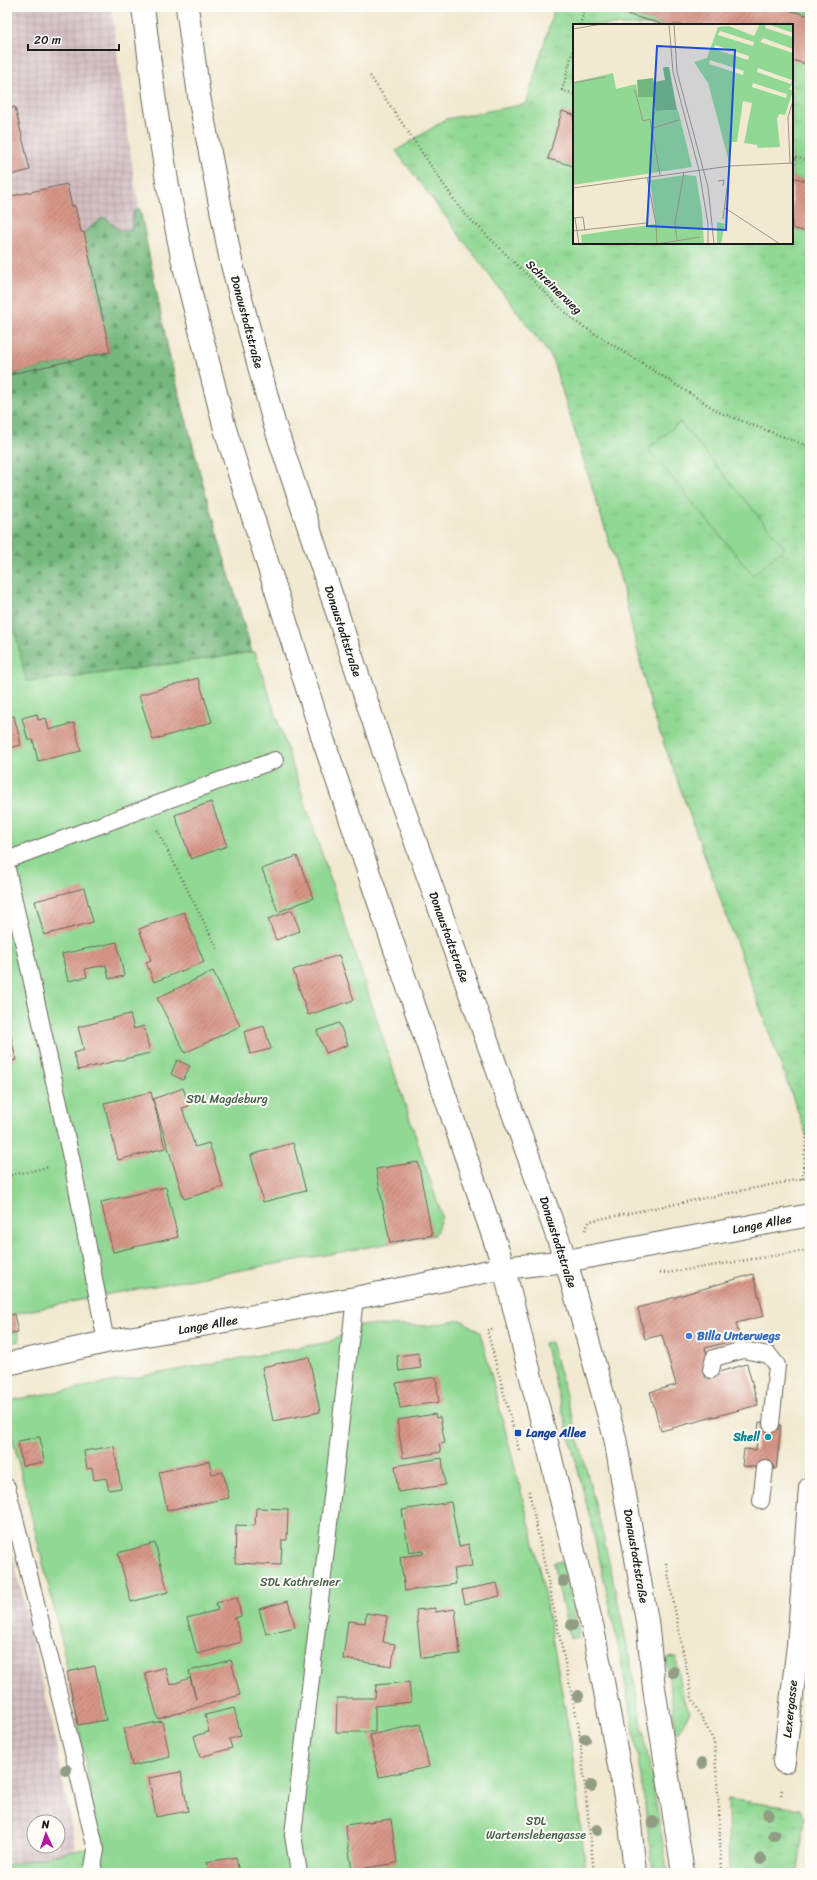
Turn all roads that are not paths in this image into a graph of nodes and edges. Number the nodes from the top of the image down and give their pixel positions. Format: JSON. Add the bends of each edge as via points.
{"nodes":[{"id":1,"x":143,"y":7,"type":"edge"},
{"id":2,"x":186,"y":7,"type":"edge"},
{"id":3,"x":275,"y":760,"type":"dead end"},
{"id":4,"x":7,"y":860,"type":"edge"},
{"id":5,"x":7,"y":869,"type":"edge"},
{"id":6,"x":810,"y":1215,"type":"edge"},
{"id":7,"x":566,"y":1261,"type":"junction"},
{"id":8,"x":504,"y":1268,"type":"junction"},
{"id":9,"x":355,"y":1298,"type":"junction"},
{"id":10,"x":106,"y":1342,"type":"junction"},
{"id":11,"x":7,"y":1364,"type":"edge"},
{"id":12,"x":711,"y":1370,"type":"dead end"},
{"id":13,"x":771,"y":1424,"type":"dead end"},
{"id":14,"x":765,"y":1468,"type":"dead end"},
{"id":15,"x":7,"y":1487,"type":"edge"},
{"id":16,"x":810,"y":1488,"type":"edge"},
{"id":17,"x":761,"y":1501,"type":"dead end"},
{"id":18,"x":804,"y":1649,"type":"edge"},
{"id":19,"x":784,"y":1762,"type":"dead end"},
{"id":20,"x":92,"y":1873,"type":"edge"},
{"id":21,"x":299,"y":1873,"type":"edge"},
{"id":22,"x":634,"y":1873,"type":"edge"},
{"id":23,"x":683,"y":1873,"type":"edge"}],
"edges":[{"from":1,"to":8,"type":"main road","via":[[167,181],[183,262],[225,429],[324,742]]},
{"from":2,"to":7,"type":"main road","name":"Donaustadtstraße","via":[[199,96],[231,261],[274,424],[388,765]]},
{"from":3,"to":4,"type":"lane"},
{"from":5,"to":10,"type":"lane","via":[[72,1162]]},
{"from":6,"to":7,"type":"main road","name":"Lange Allee"},
{"from":7,"to":8,"type":"main road","name":"Lange Allee"},
{"from":7,"to":23,"type":"main road","name":"Donaustadtstraße","via":[[616,1438],[647,1621],[654,1688]]},
{"from":8,"to":9,"type":"main road","name":"Lange Allee"},
{"from":8,"to":22,"type":"main road","via":[[593,1629],[630,1823]]},
{"from":9,"to":10,"type":"main road","name":"Lange Allee"},
{"from":9,"to":21,"type":"lane","via":[[293,1835]]},
{"from":10,"to":11,"type":"main road","name":"Lange Allee"},
{"from":12,"to":13,"type":"lane","via":[[714,1358],[743,1350],[769,1355],[777,1365]]},
{"from":14,"to":17,"type":"lane"},
{"from":15,"to":20,"type":"lane","via":[[96,1850]]},
{"from":16,"to":18,"type":"main road","name":"Lexergasse"},
{"from":18,"to":19,"type":"main road","name":"Lexergasse"}]}
